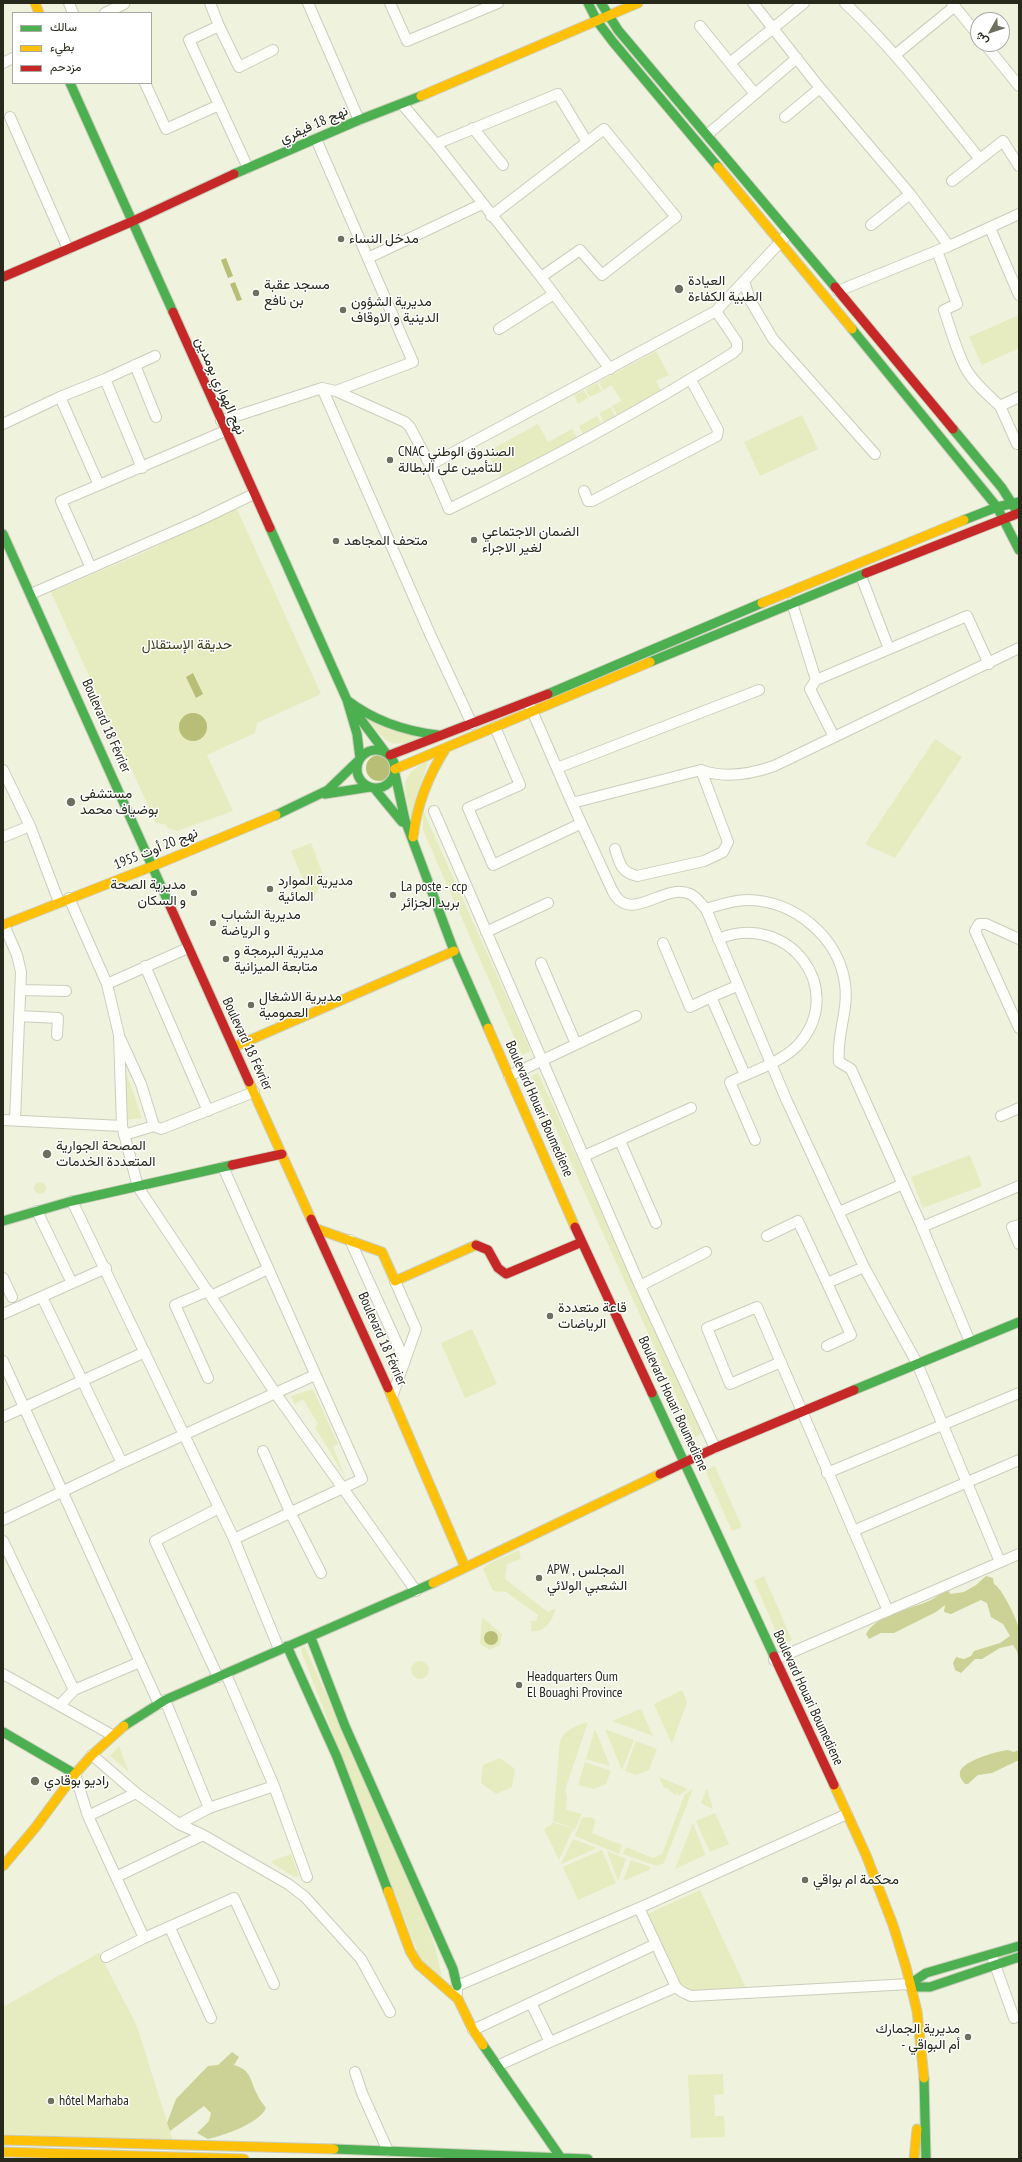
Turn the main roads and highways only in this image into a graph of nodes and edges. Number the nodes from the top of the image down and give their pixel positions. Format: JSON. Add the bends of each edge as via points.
{"nodes":[{"id":1,"x":588,"y":3,"type":"edge"},
{"id":2,"x":601,"y":3,"type":"edge"},
{"id":3,"x":638,"y":3,"type":"edge"},
{"id":4,"x":617,"y":7,"type":"edge"},
{"id":5,"x":608,"y":16,"type":"junction"},
{"id":6,"x":597,"y":21,"type":"junction"},
{"id":7,"x":70,"y":84,"type":"edge"},
{"id":8,"x":131,"y":222,"type":"junction"},
{"id":9,"x":3,"y":277,"type":"edge"},
{"id":10,"x":1016,"y":502,"type":"edge"},
{"id":11,"x":997,"y":507,"type":"junction"},
{"id":12,"x":1019,"y":514,"type":"edge"},
{"id":13,"x":1004,"y":520,"type":"junction"},
{"id":14,"x":3,"y":534,"type":"edge"},
{"id":15,"x":1019,"y":550,"type":"edge"},
{"id":16,"x":347,"y":700,"type":"junction"},
{"id":17,"x":441,"y":736,"type":"junction"},
{"id":18,"x":446,"y":748,"type":"junction"},
{"id":19,"x":388,"y":754,"type":"junction"},
{"id":20,"x":359,"y":759,"type":"junction"},
{"id":21,"x":395,"y":772,"type":"junction"},
{"id":22,"x":372,"y":788,"type":"junction"},
{"id":23,"x":319,"y":796,"type":"junction"},
{"id":24,"x":413,"y":842,"type":"junction"},
{"id":25,"x":153,"y":866,"type":"junction"},
{"id":26,"x":4,"y":925,"type":"edge"},
{"id":27,"x":454,"y":951,"type":"junction"},
{"id":28,"x":234,"y":1047,"type":"junction"},
{"id":29,"x":282,"y":1154,"type":"junction"},
{"id":30,"x":3,"y":1221,"type":"edge"},
{"id":31,"x":317,"y":1229,"type":"junction"},
{"id":32,"x":582,"y":1242,"type":"junction"},
{"id":33,"x":1019,"y":1322,"type":"edge"},
{"id":34,"x":685,"y":1463,"type":"junction"},
{"id":35,"x":465,"y":1567,"type":"junction"},
{"id":36,"x":311,"y":1638,"type":"junction"},
{"id":37,"x":283,"y":1648,"type":"junction"},
{"id":38,"x":3,"y":1732,"type":"edge"},
{"id":39,"x":75,"y":1774,"type":"junction"},
{"id":40,"x":3,"y":1866,"type":"edge"},
{"id":41,"x":1019,"y":1946,"type":"edge"},
{"id":42,"x":901,"y":1955,"type":"junction"},
{"id":43,"x":1019,"y":1958,"type":"edge"},
{"id":44,"x":994,"y":1960,"type":"junction"},
{"id":45,"x":935,"y":1971,"type":"junction"},
{"id":46,"x":938,"y":1984,"type":"junction"},
{"id":47,"x":906,"y":1985,"type":"junction"},
{"id":48,"x":457,"y":1986,"type":"road end"},
{"id":49,"x":917,"y":2011,"type":"junction"},
{"id":50,"x":3,"y":2140,"type":"edge"},
{"id":51,"x":3,"y":2152,"type":"edge"},
{"id":52,"x":927,"y":2157,"type":"edge"},
{"id":53,"x":244,"y":2159,"type":"edge"},
{"id":54,"x":561,"y":2159,"type":"edge"},
{"id":55,"x":588,"y":2159,"type":"edge"},
{"id":56,"x":914,"y":2159,"type":"edge"}],
"edges":[{"from":1,"to":6,"type":"main road"},
{"from":2,"to":5,"type":"main road"},
{"from":3,"to":4,"type":"main road","name":"نهج 18 فيفري"},
{"from":4,"to":5,"type":"main road","name":"نهج 18 فيفري"},
{"from":5,"to":6,"type":"main road","name":"نهج 18 فيفري"},
{"from":5,"to":10,"type":"main road"},
{"from":6,"to":8,"type":"main road","name":"نهج 18 فيفري","via":[[359,120]]},
{"from":6,"to":11,"type":"main road","via":[[780,240]]},
{"from":7,"to":8,"type":"main road","name":"نهج الهواري بومدين"},
{"from":8,"to":9,"type":"main road","name":"نهج 18 فيفري"},
{"from":8,"to":16,"type":"main road","name":"نهج الهواري بومدين"},
{"from":10,"to":11,"type":"main road"},
{"from":10,"to":12,"type":"main road"},
{"from":11,"to":13,"type":"main road"},
{"from":11,"to":17,"type":"main road"},
{"from":12,"to":13,"type":"main road"},
{"from":13,"to":15,"type":"main road"},
{"from":13,"to":18,"type":"main road","via":[[792,603]]},
{"from":14,"to":25,"type":"main road","name":"Boulevard 18 Février"},
{"from":16,"to":17,"type":"main road","via":[[367,715],[380,720],[415,732]]},
{"from":16,"to":19,"type":"main road","name":"نهج الهواري بومدين"},
{"from":16,"to":20,"type":"main road","name":"نهج الهواري بومدين","via":[[357,734]]},
{"from":17,"to":19,"type":"main road"},
{"from":18,"to":21,"type":"main road"},
{"from":18,"to":24,"type":"main road","via":[[432,769],[422,792]]},
{"from":19,"to":20,"type":"main road","via":[[380,750],[369,751]]},
{"from":19,"to":21,"type":"main road"},
{"from":20,"to":22,"type":"main road","via":[[358,777]]},
{"from":20,"to":23,"type":"main road","name":"نهج 20 أوت 1955","via":[[340,780]]},
{"from":21,"to":22,"type":"main road","via":[[387,785]]},
{"from":21,"to":24,"type":"main road","name":"Boulevard Houari Boumediene","via":[[401,805]]},
{"from":22,"to":23,"type":"main road","name":"نهج 20 أوت 1955","via":[[344,790]]},
{"from":22,"to":24,"type":"main road","name":"Boulevard Houari Boumediene","via":[[396,813]]},
{"from":23,"to":25,"type":"main road","name":"نهج 20 أوت 1955"},
{"from":24,"to":27,"type":"main road","name":"Boulevard Houari Boumediene"},
{"from":25,"to":26,"type":"main road","name":"نهج 20 أوت 1955"},
{"from":25,"to":28,"type":"main road","name":"Boulevard 18 Février"},
{"from":27,"to":28,"type":"main road"},
{"from":27,"to":32,"type":"main road","name":"Boulevard Houari Boumediene"},
{"from":28,"to":29,"type":"main road","name":"Boulevard 18 Février"},
{"from":29,"to":30,"type":"main road","via":[[72,1201]]},
{"from":29,"to":31,"type":"main road","name":"Boulevard 18 Février"},
{"from":31,"to":32,"type":"main road","via":[[382,1252],[395,1281],[477,1246],[484,1246],[489,1250],[499,1269],[506,1274]]},
{"from":31,"to":35,"type":"main road","name":"Boulevard 18 Février"},
{"from":32,"to":34,"type":"main road","name":"Boulevard Houari Boumediene"},
{"from":33,"to":34,"type":"main road","via":[[715,1448]]},
{"from":34,"to":35,"type":"main road"},
{"from":34,"to":42,"type":"main road","name":"Boulevard Houari Boumediene","via":[[847,1814],[881,1892]]},
{"from":35,"to":36,"type":"main road"},
{"from":36,"to":37,"type":"main road"},
{"from":36,"to":48,"type":"main road","via":[[344,1726],[453,1969]]},
{"from":37,"to":39,"type":"main road","via":[[162,1702],[112,1735]]},
{"from":37,"to":54,"type":"main road","via":[[337,1757],[410,1951],[418,1964],[458,1999],[473,2030]]},
{"from":38,"to":39,"type":"main road"},
{"from":39,"to":40,"type":"main road"},
{"from":41,"to":44,"type":"main road"},
{"from":42,"to":45,"type":"main road"},
{"from":42,"to":47,"type":"main road","name":"Boulevard Houari Boumediene"},
{"from":43,"to":44,"type":"main road"},
{"from":44,"to":45,"type":"main road"},
{"from":44,"to":46,"type":"main road"},
{"from":45,"to":47,"type":"main road","via":[[921,1975]]},
{"from":46,"to":47,"type":"main road","via":[[922,1988]]},
{"from":46,"to":49,"type":"main road","via":[[924,1998]]},
{"from":47,"to":49,"type":"main road","name":"Boulevard Houari Boumediene"},
{"from":47,"to":56,"type":"main road","name":"Boulevard Houari Boumediene","via":[[916,2076],[917,2124]]},
{"from":49,"to":52,"type":"main road","name":"Boulevard Houari Boumediene","via":[[924,2078]]},
{"from":50,"to":54,"type":"main road","via":[[388,2151]]},
{"from":51,"to":53,"type":"main road"},
{"from":54,"to":55,"type":"main road"}]}
